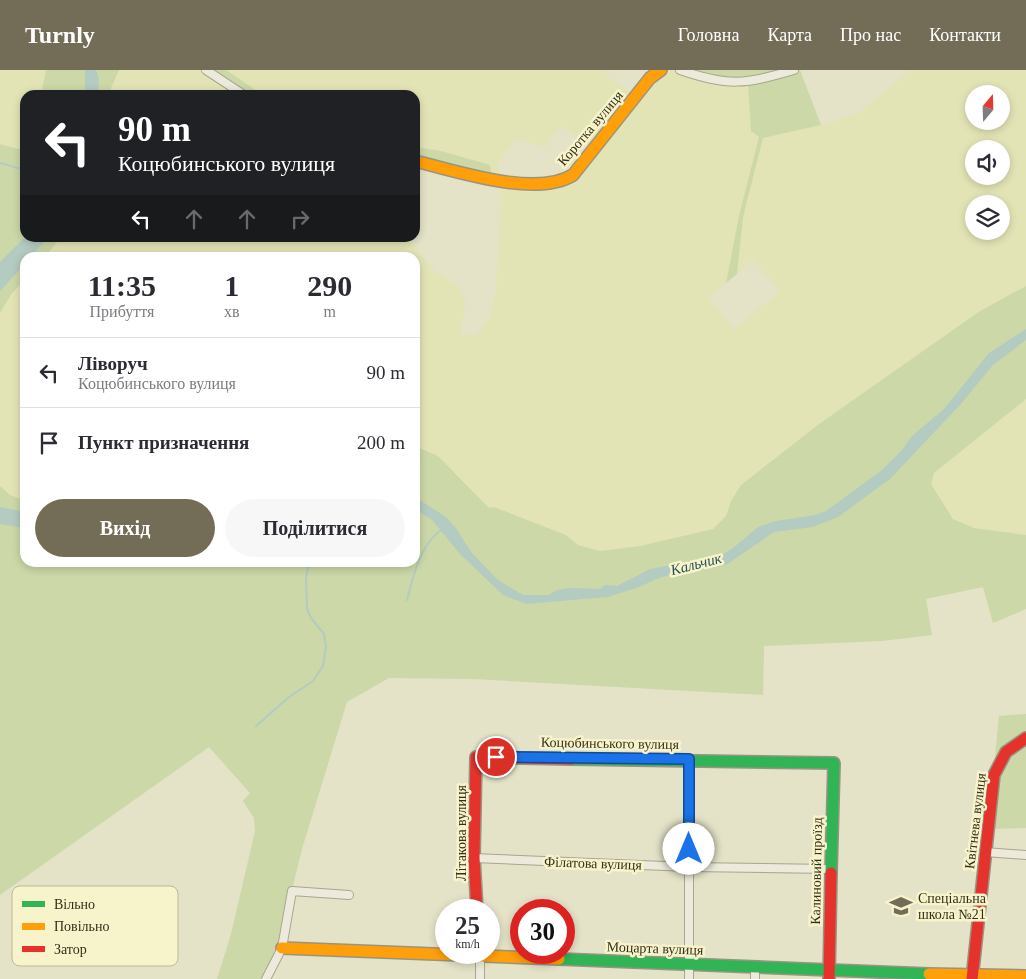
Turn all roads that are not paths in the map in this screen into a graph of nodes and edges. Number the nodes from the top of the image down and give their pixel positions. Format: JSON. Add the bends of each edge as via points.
{"nodes":[{"id":1,"x":206,"y":70,"type":"edge"},
{"id":2,"x":661,"y":70,"type":"edge"},
{"id":3,"x":680,"y":70,"type":"edge"},
{"id":4,"x":794,"y":70,"type":"edge"},
{"id":5,"x":236,"y":90,"type":"edge"},
{"id":6,"x":420,"y":162,"type":"edge"},
{"id":7,"x":1026,"y":738,"type":"edge"},
{"id":8,"x":476,"y":757,"type":"joint"},
{"id":9,"x":689,"y":759,"type":"junction"},
{"id":10,"x":834,"y":763,"type":"joint"},
{"id":11,"x":985,"y":852,"type":"junction"},
{"id":12,"x":1026,"y":855,"type":"edge"},
{"id":13,"x":474,"y":858,"type":"junction"},
{"id":14,"x":689,"y":867,"type":"junction"},
{"id":15,"x":831,"y":869,"type":"junction"},
{"id":16,"x":349,"y":895,"type":"dead end"},
{"id":17,"x":476,"y":899,"type":"edge"},
{"id":18,"x":282,"y":948,"type":"junction"},
{"id":19,"x":435,"y":953,"type":"edge"},
{"id":20,"x":500,"y":956,"type":"edge"},
{"id":21,"x":480,"y":964,"type":"edge"},
{"id":22,"x":689,"y":965,"type":"junction"},
{"id":23,"x":755,"y":967,"type":"junction"},
{"id":24,"x":829,"y":974,"type":"edge"},
{"id":25,"x":903,"y":976,"type":"edge"},
{"id":26,"x":1026,"y":976,"type":"edge"},
{"id":27,"x":972,"y":978,"type":"edge"},
{"id":28,"x":266,"y":979,"type":"edge"},
{"id":29,"x":480,"y":979,"type":"edge"},
{"id":30,"x":689,"y":979,"type":"edge"},
{"id":31,"x":754,"y":979,"type":"edge"}],
"edges":[{"from":1,"to":5,"type":"street"},
{"from":2,"to":6,"type":"street","name":"Коротка вулиця","via":[[650,78],[603,140],[562,182],[501,182]]},
{"from":3,"to":4,"type":"street","via":[[733,83]]},
{"from":7,"to":11,"type":"street","name":"Квітнева вулиця","via":[[1002,758],[993,782]]},
{"from":8,"to":9,"type":"street","name":"Коцюбинського вулиця"},
{"from":8,"to":13,"type":"street","name":"Літакова вулиця"},
{"from":9,"to":10,"type":"street","name":"Коцюбинського вулиця"},
{"from":9,"to":14,"type":"street"},
{"from":10,"to":15,"type":"street","name":"Калиновий проїзд"},
{"from":11,"to":12,"type":"street"},
{"from":11,"to":27,"type":"street","name":"Квітнева вулиця"},
{"from":13,"to":14,"type":"street","name":"Філатова вулиця"},
{"from":13,"to":17,"type":"street","name":"Літакова вулиця"},
{"from":14,"to":15,"type":"street","name":"Філатова вулиця"},
{"from":14,"to":22,"type":"street"},
{"from":15,"to":24,"type":"street","name":"Калиновий проїзд"},
{"from":16,"to":18,"type":"street","via":[[292,891]]},
{"from":18,"to":19,"type":"street","name":"Моцарта вулиця"},
{"from":18,"to":28,"type":"street"},
{"from":20,"to":22,"type":"street","name":"Моцарта вулиця"},
{"from":21,"to":29,"type":"street"},
{"from":22,"to":23,"type":"street","name":"Моцарта вулиця"},
{"from":22,"to":30,"type":"street"},
{"from":23,"to":24,"type":"street","name":"Моцарта вулиця"},
{"from":23,"to":31,"type":"street"},
{"from":24,"to":25,"type":"street","name":"Моцарта вулиця"},
{"from":25,"to":27,"type":"street","name":"Моцарта вулиця"},
{"from":26,"to":27,"type":"street","name":"Моцарта вулиця"}]}
